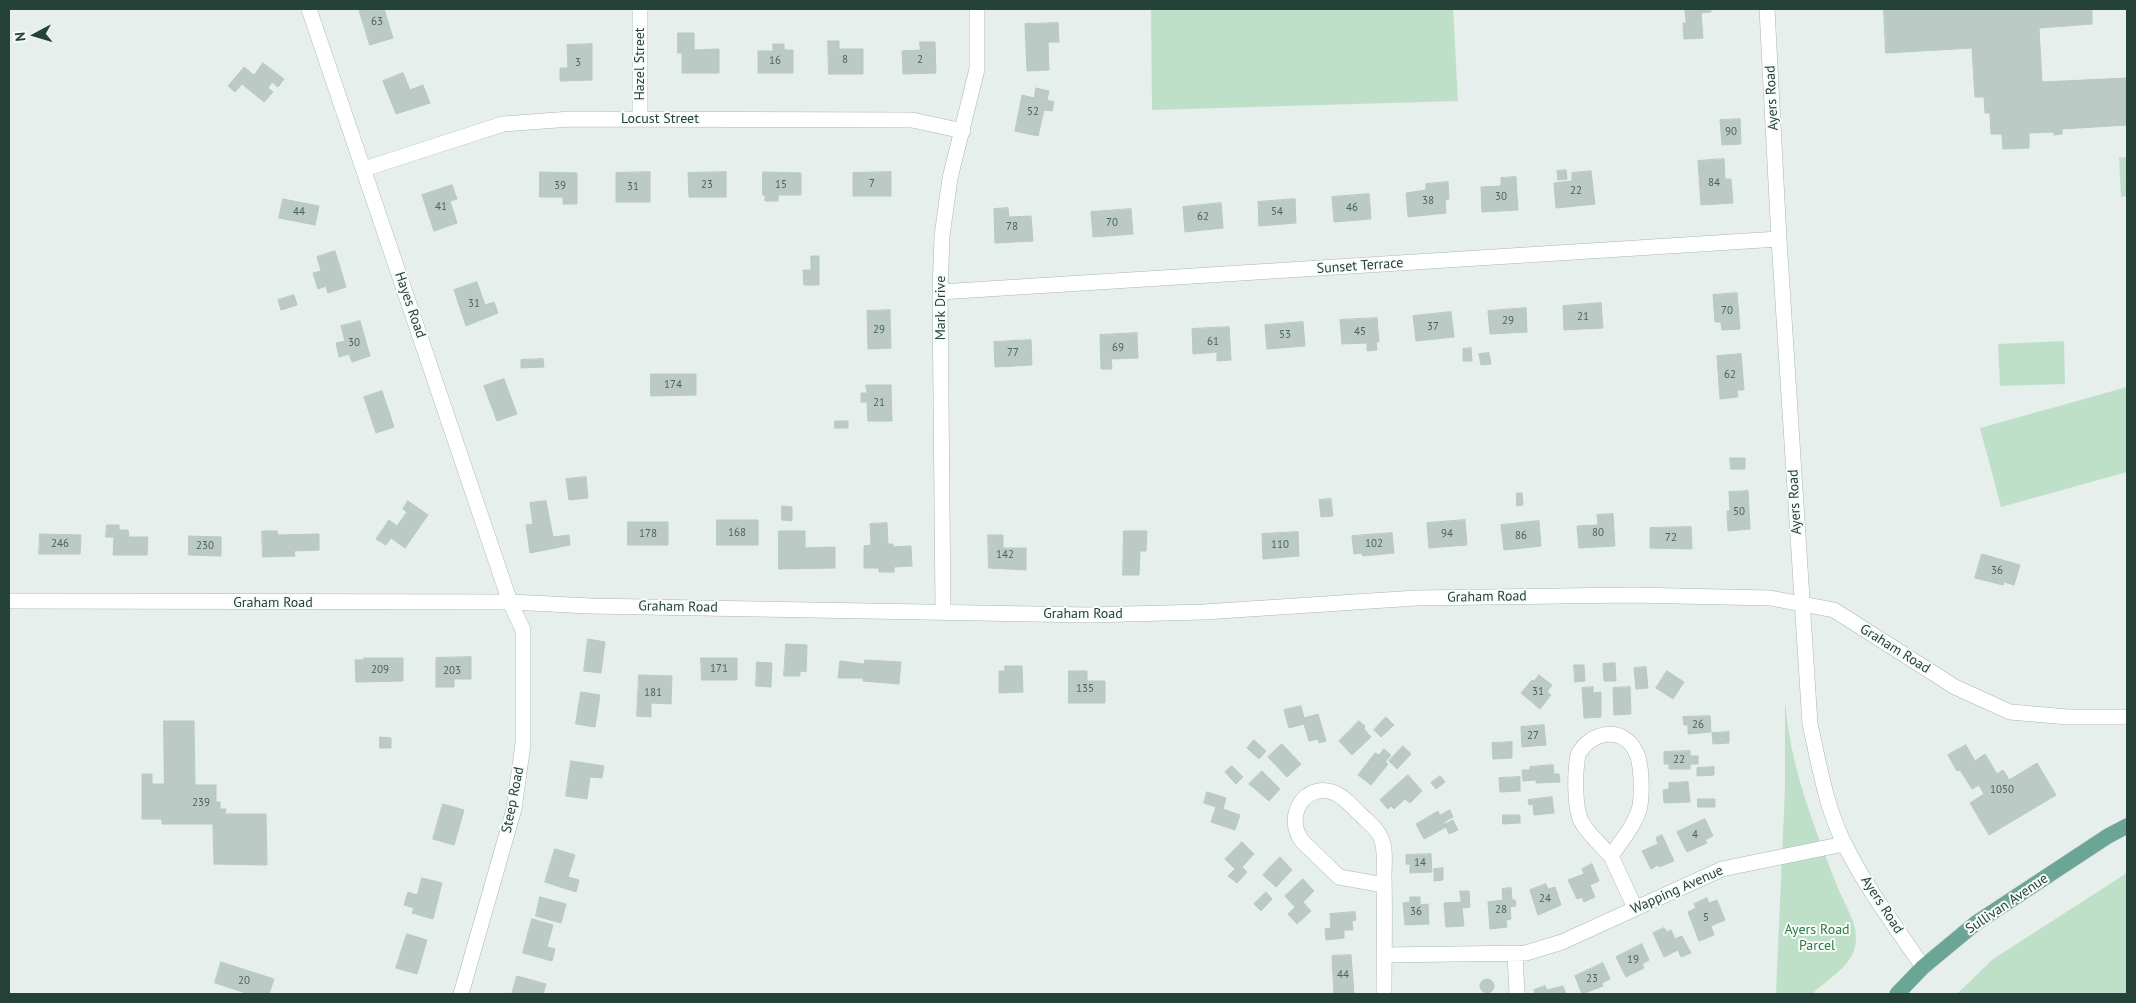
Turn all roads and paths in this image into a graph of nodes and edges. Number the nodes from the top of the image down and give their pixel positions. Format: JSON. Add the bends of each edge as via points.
{"nodes":[{"id":1,"x":309,"y":9,"type":"edge"},
{"id":2,"x":640,"y":9,"type":"edge"},
{"id":3,"x":977,"y":9,"type":"edge"},
{"id":4,"x":1767,"y":9,"type":"edge"},
{"id":5,"x":640,"y":119,"type":"junction"},
{"id":6,"x":963,"y":131,"type":"junction"},
{"id":7,"x":364,"y":169,"type":"junction"},
{"id":8,"x":1779,"y":239,"type":"junction"},
{"id":9,"x":940,"y":292,"type":"junction"},
{"id":10,"x":9,"y":601,"type":"edge"},
{"id":11,"x":510,"y":602,"type":"junction"},
{"id":12,"x":1802,"y":603,"type":"junction"},
{"id":13,"x":943,"y":611,"type":"junction"},
{"id":14,"x":2127,"y":717,"type":"edge"},
{"id":15,"x":2127,"y":826,"type":"edge"},
{"id":16,"x":1844,"y":844,"type":"junction"},
{"id":17,"x":1611,"y":856,"type":"junction"},
{"id":18,"x":1384,"y":885,"type":"junction"},
{"id":19,"x":1635,"y":908,"type":"junction"},
{"id":20,"x":1515,"y":954,"type":"junction"},
{"id":21,"x":1384,"y":955,"type":"junction"},
{"id":22,"x":1923,"y":967,"type":"junction"},
{"id":23,"x":461,"y":994,"type":"edge"},
{"id":24,"x":1384,"y":994,"type":"edge"},
{"id":25,"x":1517,"y":994,"type":"edge"},
{"id":26,"x":1897,"y":994,"type":"edge"}],
"edges":[{"from":1,"to":7,"type":"street","name":"Hayes Road"},
{"from":2,"to":5,"type":"street","name":"Hazel Street"},
{"from":3,"to":6,"type":"street","name":"Mark Drive","via":[[978,69]]},
{"from":4,"to":8,"type":"street","name":"Ayers Road"},
{"from":5,"to":6,"type":"street","name":"Locust Street","via":[[912,120]]},
{"from":5,"to":7,"type":"street","name":"Locust Street","via":[[571,119],[503,124]]},
{"from":6,"to":9,"type":"street","name":"Mark Drive","via":[[950,178],[942,236]]},
{"from":7,"to":11,"type":"street","name":"Hayes Road"},
{"from":8,"to":9,"type":"street","name":"Sunset Terrace"},
{"from":8,"to":12,"type":"street","name":"Ayers Road"},
{"from":9,"to":13,"type":"street","name":"Mark Drive"},
{"from":10,"to":11,"type":"street","name":"Graham Road"},
{"from":11,"to":13,"type":"street","name":"Graham Road"},
{"from":11,"to":23,"type":"street","name":"Steep Road","via":[[523,630],[523,744],[514,809]]},
{"from":12,"to":13,"type":"street","name":"Graham Road","via":[[1770,598],[1632,595],[1416,598],[1089,615]]},
{"from":12,"to":14,"type":"street","name":"Graham Road","via":[[1834,610],[1955,687],[2010,712],[2068,717]]},
{"from":12,"to":16,"type":"street","name":"Ayers Road","via":[[1810,724],[1820,771]]},
{"from":15,"to":22,"type":"main road","name":"Sullivan Avenue","via":[[1976,923]]},
{"from":16,"to":19,"type":"street","name":"Wapping Avenue","via":[[1722,869]]},
{"from":16,"to":22,"type":"street","name":"Ayers Road","via":[[1874,896]]},
{"from":17,"to":17,"type":"street","via":[[1634,821],[1640,800],[1640,766],[1636,750],[1624,738],[1608,734],[1593,738],[1581,748],[1577,803],[1580,820]]},
{"from":17,"to":19,"type":"street"},
{"from":18,"to":18,"type":"street","via":[[1383,845],[1378,831],[1334,792],[1320,791],[1305,797],[1295,812],[1294,822],[1302,841],[1339,877]]},
{"from":18,"to":21,"type":"street"},
{"from":19,"to":20,"type":"street","name":"Wapping Avenue","via":[[1562,942]]},
{"from":20,"to":21,"type":"street","name":"Wapping Avenue"},
{"from":20,"to":25,"type":"street"},
{"from":21,"to":24,"type":"street"},
{"from":22,"to":26,"type":"main road","name":"Sullivan Avenue"}]}
